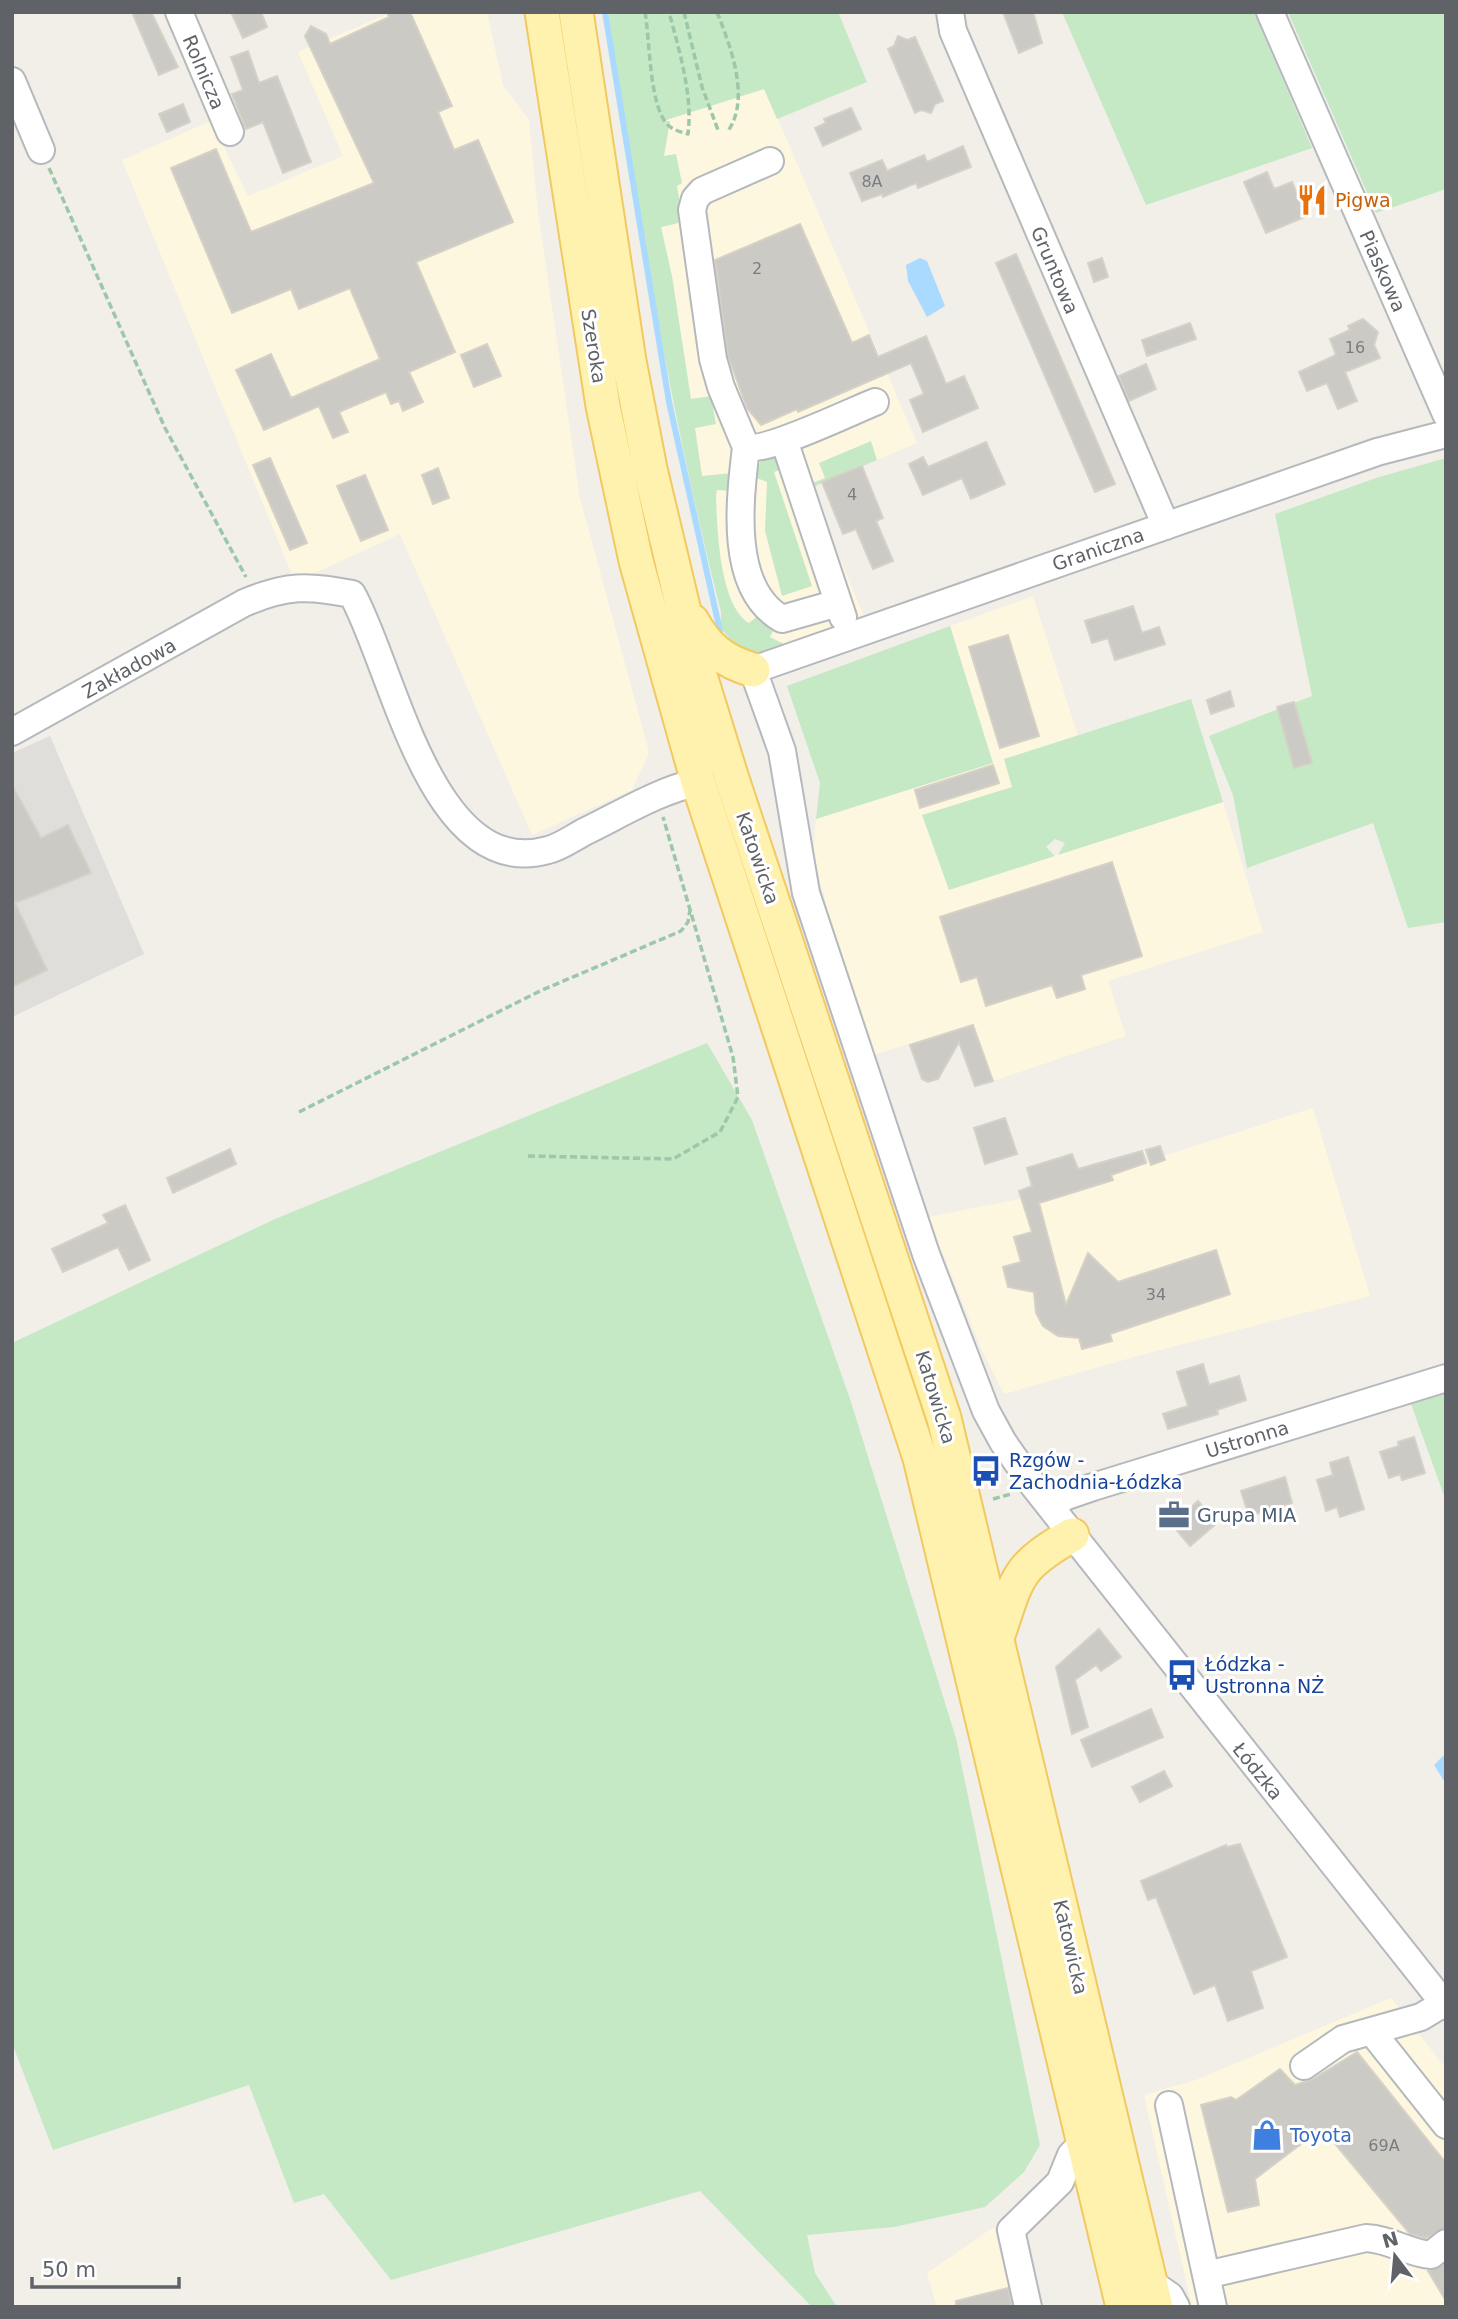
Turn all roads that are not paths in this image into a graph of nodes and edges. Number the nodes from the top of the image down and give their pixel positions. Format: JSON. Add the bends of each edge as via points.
{"nodes":[{"id":1,"x":179,"y":12,"type":"edge"},
{"id":2,"x":542,"y":12,"type":"edge"},
{"id":3,"x":576,"y":12,"type":"edge"},
{"id":4,"x":950,"y":12,"type":"edge"},
{"id":5,"x":1270,"y":12,"type":"edge"},
{"id":6,"x":12,"y":81,"type":"edge"},
{"id":7,"x":230,"y":132,"type":"dead end"},
{"id":8,"x":41,"y":150,"type":"road end"},
{"id":9,"x":770,"y":161,"type":"dead end"},
{"id":10,"x":875,"y":402,"type":"dead end"},
{"id":11,"x":1446,"y":414,"type":"edge"},
{"id":12,"x":1446,"y":435,"type":"edge"},
{"id":13,"x":784,"y":440,"type":"junction"},
{"id":14,"x":747,"y":447,"type":"junction"},
{"id":15,"x":1166,"y":526,"type":"junction"},
{"id":16,"x":681,"y":603,"type":"junction"},
{"id":17,"x":838,"y":603,"type":"junction"},
{"id":18,"x":849,"y":636,"type":"junction"},
{"id":19,"x":752,"y":670,"type":"junction"},
{"id":20,"x":682,"y":671,"type":"junction"},
{"id":21,"x":12,"y":732,"type":"edge"},
{"id":22,"x":698,"y":782,"type":"junction"},
{"id":23,"x":1446,"y":1378,"type":"edge"},
{"id":24,"x":1052,"y":1508,"type":"junction"},
{"id":25,"x":1072,"y":1535,"type":"junction"},
{"id":26,"x":998,"y":1635,"type":"junction"},
{"id":27,"x":1445,"y":2005,"type":"edge"},
{"id":28,"x":1372,"y":2032,"type":"junction"},
{"id":29,"x":1304,"y":2066,"type":"dead end"},
{"id":30,"x":1169,"y":2105,"type":"dead end"},
{"id":31,"x":1446,"y":2125,"type":"edge"},
{"id":32,"x":1084,"y":2142,"type":"junction"},
{"id":33,"x":1446,"y":2244,"type":"edge"},
{"id":34,"x":1206,"y":2275,"type":"junction"},
{"id":35,"x":1153,"y":2295,"type":"edge"},
{"id":36,"x":1028,"y":2307,"type":"edge"},
{"id":37,"x":1123,"y":2307,"type":"edge"},
{"id":38,"x":1176,"y":2307,"type":"edge"},
{"id":39,"x":1213,"y":2307,"type":"edge"}],
"edges":[{"from":1,"to":7,"type":"street","name":"Rolnicza"},
{"from":2,"to":20,"type":"main road","name":"Szeroka","via":[[606,419],[630,537]]},
{"from":3,"to":16,"type":"main road","name":"Szeroka","via":[[629,361]]},
{"from":4,"to":15,"type":"street","name":"Gruntowa","via":[[953,31]]},
{"from":5,"to":11,"type":"street","name":"Piaskowa"},
{"from":6,"to":8,"type":"street"},
{"from":9,"to":14,"type":"street","via":[[702,191],[692,209],[713,359]]},
{"from":10,"to":13,"type":"street"},
{"from":12,"to":15,"type":"street","name":"Graniczna","via":[[1377,452]]},
{"from":13,"to":14,"type":"street"},
{"from":13,"to":17,"type":"street"},
{"from":14,"to":17,"type":"street","via":[[740,521],[758,599],[782,619]]},
{"from":15,"to":18,"type":"street","name":"Graniczna"},
{"from":16,"to":19,"type":"main road","via":[[714,653]]},
{"from":16,"to":20,"type":"main road","name":"Szeroka"},
{"from":17,"to":18,"type":"street"},
{"from":18,"to":19,"type":"street","name":"Graniczna"},
{"from":19,"to":24,"type":"street","name":"Łódzka","via":[[782,751],[806,893],[926,1254],[986,1411]]},
{"from":20,"to":22,"type":"main road","name":"Katowicka"},
{"from":20,"to":26,"type":"main road","name":"Katowicka","via":[[732,779],[944,1418]]},
{"from":21,"to":22,"type":"street","name":"Zakładowa","via":[[250,600],[272,590],[312,586],[352,594],[440,798],[464,827],[491,845],[522,855],[550,850],[657,795]]},
{"from":22,"to":32,"type":"main road","name":"Katowicka","via":[[920,1458]]},
{"from":23,"to":24,"type":"street","name":"Ustronna","via":[[1093,1487],[1064,1497]]},
{"from":24,"to":25,"type":"street","name":"Łódzka"},
{"from":25,"to":26,"type":"main road","via":[[1037,1555],[1023,1570]]},
{"from":25,"to":27,"type":"street","name":"Łódzka"},
{"from":26,"to":35,"type":"main road","name":"Katowicka"},
{"from":27,"to":28,"type":"street"},
{"from":28,"to":29,"type":"street","via":[[1343,2039]]},
{"from":28,"to":31,"type":"street"},
{"from":30,"to":34,"type":"street"},
{"from":32,"to":36,"type":"street","via":[[1071,2155],[1060,2182],[1011,2230]]},
{"from":32,"to":37,"type":"main road","name":"Katowicka"},
{"from":33,"to":34,"type":"street","via":[[1431,2255],[1414,2254],[1383,2239],[1366,2238]]},
{"from":34,"to":39,"type":"street"},
{"from":35,"to":38,"type":"street","via":[[1170,2296]]}]}
